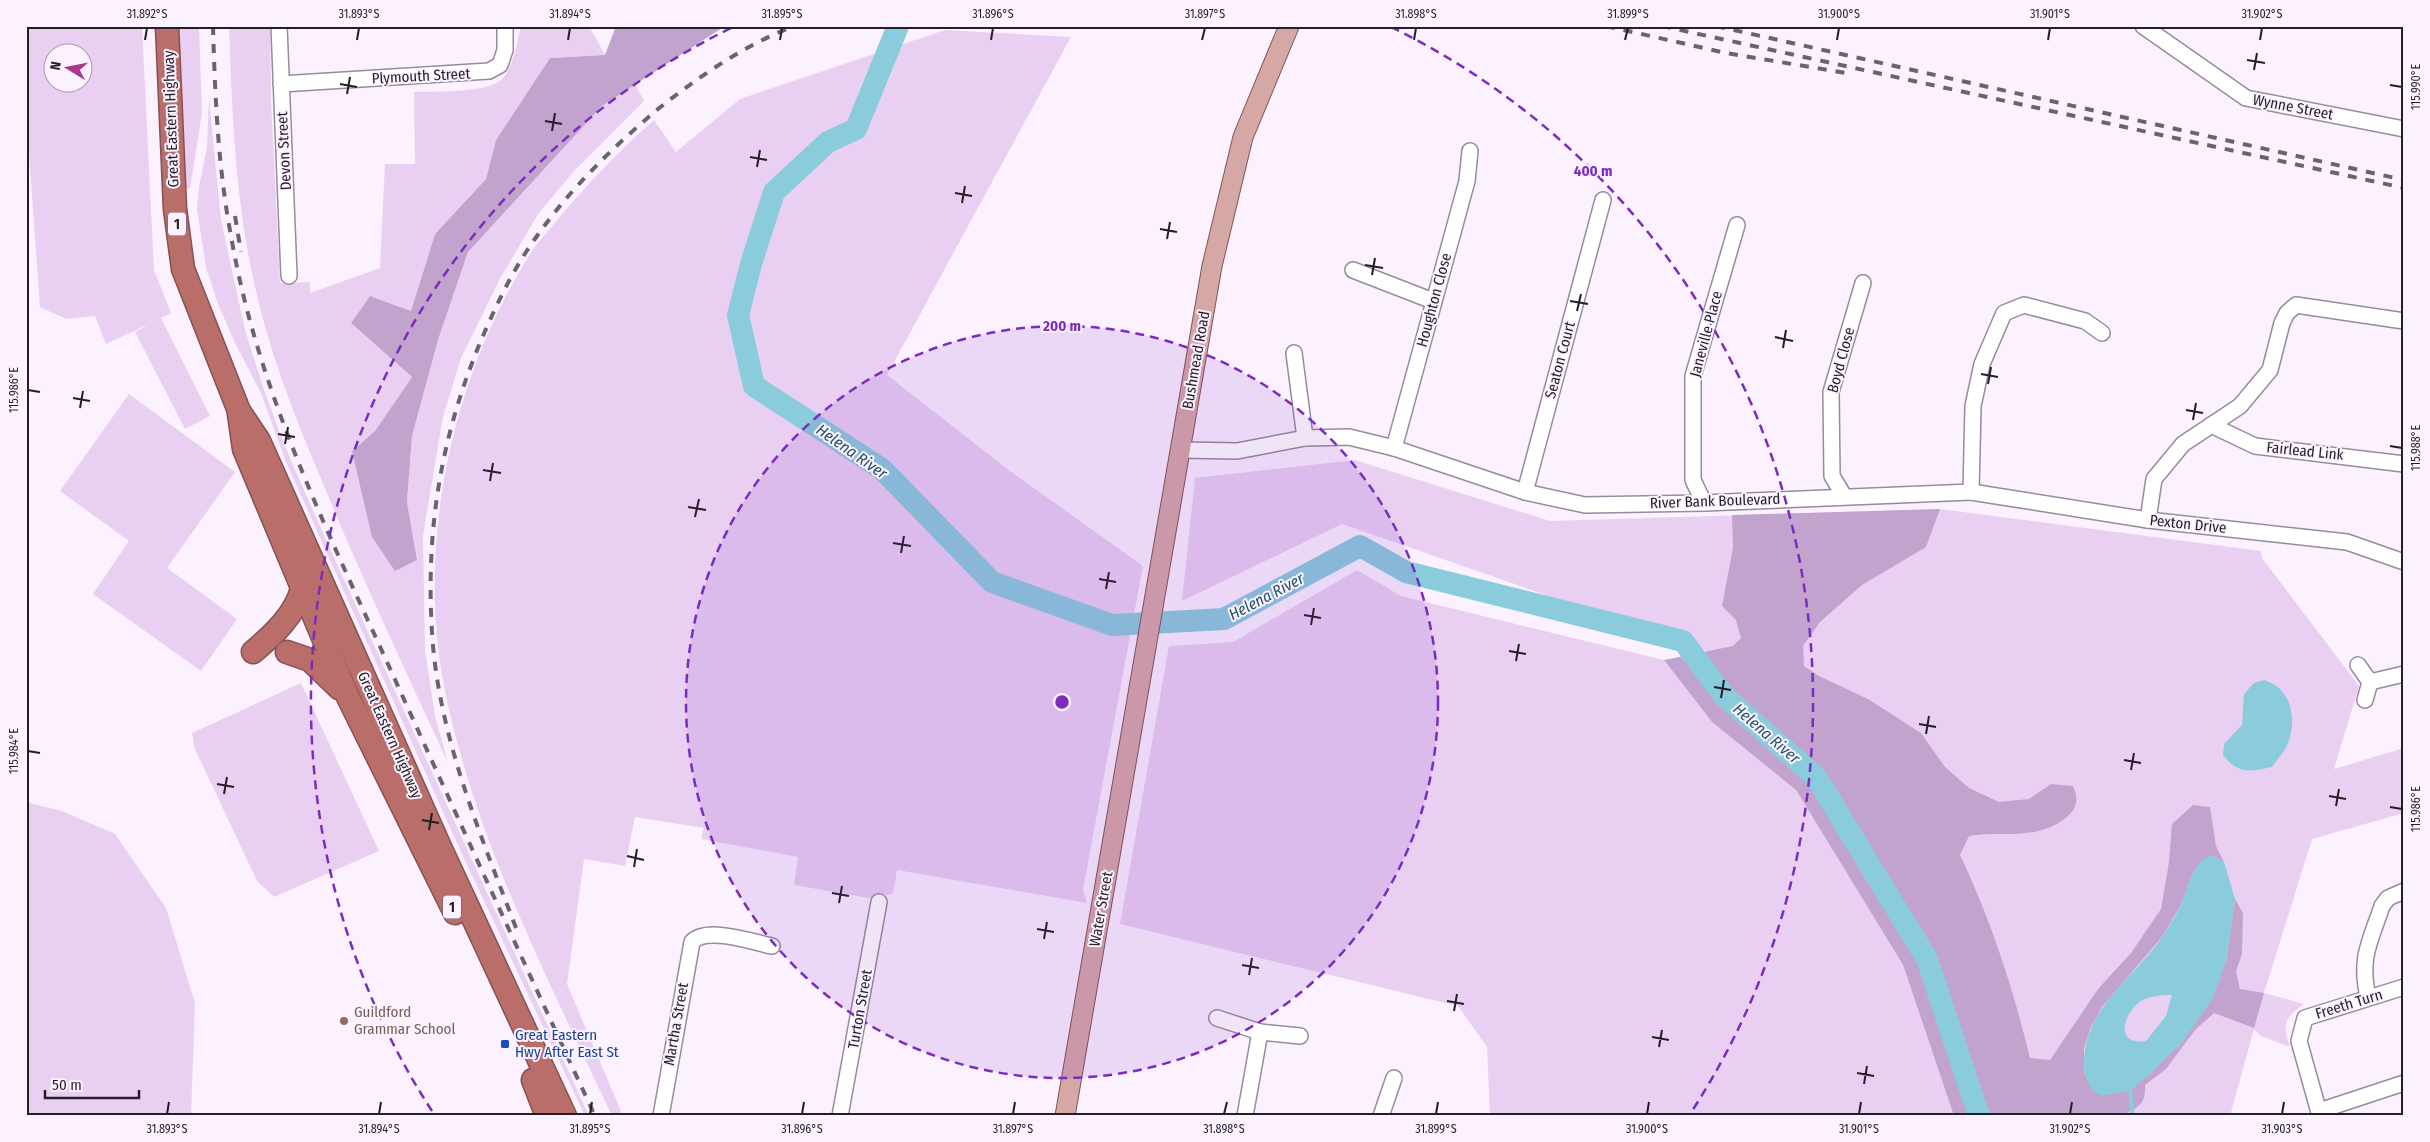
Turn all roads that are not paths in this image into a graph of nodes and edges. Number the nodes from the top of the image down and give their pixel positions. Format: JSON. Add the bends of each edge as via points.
{"nodes":[{"id":1,"x":167,"y":26,"type":"edge"},
{"id":2,"x":279,"y":26,"type":"edge"},
{"id":3,"x":505,"y":26,"type":"edge"},
{"id":4,"x":1288,"y":26,"type":"edge"},
{"id":5,"x":2143,"y":26,"type":"edge"},
{"id":6,"x":281,"y":84,"type":"junction"},
{"id":7,"x":2404,"y":129,"type":"edge"},
{"id":8,"x":1470,"y":151,"type":"dead end"},
{"id":9,"x":1603,"y":200,"type":"dead end"},
{"id":10,"x":1737,"y":225,"type":"dead end"},
{"id":11,"x":1353,"y":270,"type":"dead end"},
{"id":12,"x":289,"y":276,"type":"dead end"},
{"id":13,"x":1863,"y":283,"type":"dead end"},
{"id":14,"x":1433,"y":301,"type":"junction"},
{"id":15,"x":2404,"y":321,"type":"edge"},
{"id":16,"x":2102,"y":333,"type":"dead end"},
{"id":17,"x":1294,"y":353,"type":"dead end"},
{"id":18,"x":239,"y":410,"type":"junction"},
{"id":19,"x":2211,"y":425,"type":"junction"},
{"id":20,"x":1305,"y":438,"type":"junction"},
{"id":21,"x":1394,"y":448,"type":"junction"},
{"id":22,"x":1181,"y":450,"type":"junction"},
{"id":23,"x":2404,"y":464,"type":"edge"},
{"id":24,"x":1525,"y":492,"type":"junction"},
{"id":25,"x":1971,"y":492,"type":"junction"},
{"id":26,"x":1844,"y":496,"type":"junction"},
{"id":27,"x":1704,"y":503,"type":"junction"},
{"id":28,"x":2148,"y":520,"type":"junction"},
{"id":29,"x":2404,"y":562,"type":"edge"},
{"id":30,"x":302,"y":588,"type":"junction"},
{"id":31,"x":253,"y":652,"type":"dead end"},
{"id":32,"x":287,"y":652,"type":"dead end"},
{"id":33,"x":2358,"y":665,"type":"dead end"},
{"id":34,"x":2404,"y":674,"type":"edge"},
{"id":35,"x":2370,"y":682,"type":"junction"},
{"id":36,"x":348,"y":697,"type":"junction"},
{"id":37,"x":2365,"y":700,"type":"dead end"},
{"id":38,"x":1137,"y":703,"type":"joint"},
{"id":39,"x":2404,"y":891,"type":"edge"},
{"id":40,"x":879,"y":902,"type":"dead end"},
{"id":41,"x":772,"y":946,"type":"dead end"},
{"id":42,"x":2404,"y":988,"type":"edge"},
{"id":43,"x":2368,"y":997,"type":"junction"},
{"id":44,"x":1217,"y":1018,"type":"dead end"},
{"id":45,"x":1260,"y":1032,"type":"junction"},
{"id":46,"x":1300,"y":1036,"type":"dead end"},
{"id":47,"x":1394,"y":1078,"type":"dead end"},
{"id":48,"x":2404,"y":1083,"type":"edge"},
{"id":49,"x":2320,"y":1113,"type":"edge"},
{"id":50,"x":661,"y":1114,"type":"edge"},
{"id":51,"x":547,"y":1116,"type":"edge"},
{"id":52,"x":565,"y":1116,"type":"edge"},
{"id":53,"x":840,"y":1116,"type":"edge"},
{"id":54,"x":1064,"y":1116,"type":"edge"},
{"id":55,"x":1246,"y":1116,"type":"edge"},
{"id":56,"x":1381,"y":1116,"type":"edge"}],
"edges":[{"from":1,"to":18,"type":"highway","name":"Great Eastern Highway","number":"1","via":[[174,200],[183,269]]},
{"from":2,"to":6,"type":"street","name":"Devon Street"},
{"from":3,"to":6,"type":"street","name":"Plymouth Street","via":[[505,50],[500,65],[489,71]]},
{"from":4,"to":22,"type":"main road","name":"Bushmead Road","via":[[1243,137],[1212,266]]},
{"from":5,"to":7,"type":"street","name":"Wynne Street","via":[[2246,98]]},
{"from":6,"to":12,"type":"street","name":"Devon Street"},
{"from":8,"to":14,"type":"street","name":"Houghton Close","via":[[1467,181]]},
{"from":9,"to":24,"type":"street","name":"Seaton Court"},
{"from":10,"to":27,"type":"street","name":"Janeville Place","via":[[1693,376],[1694,480]]},
{"from":11,"to":14,"type":"street"},
{"from":13,"to":26,"type":"street","name":"Boyd Close","via":[[1831,392],[1832,476]]},
{"from":14,"to":21,"type":"street","name":"Houghton Close"},
{"from":15,"to":19,"type":"street","via":[[2296,305],[2282,323],[2270,370],[2240,406]]},
{"from":16,"to":25,"type":"street","via":[[2085,321],[2024,305],[2004,313],[1982,364],[1973,406]]},
{"from":17,"to":20,"type":"street"},
{"from":18,"to":30,"type":"highway","name":"Great Eastern Highway","number":"1","via":[[244,449]]},
{"from":18,"to":52,"type":"highway","name":"Great Eastern Highway","number":"1","via":[[259,441],[436,838]]},
{"from":19,"to":23,"type":"street","name":"Fairlead Link","via":[[2255,446]]},
{"from":19,"to":28,"type":"street","via":[[2183,444],[2154,479]]},
{"from":20,"to":21,"type":"street","name":"River Bank Boulevard","via":[[1349,437]]},
{"from":20,"to":22,"type":"street","name":"River Bank Boulevard","via":[[1237,451]]},
{"from":21,"to":24,"type":"street","name":"River Bank Boulevard"},
{"from":22,"to":38,"type":"main road","name":"Bushmead Road"},
{"from":24,"to":27,"type":"street","name":"River Bank Boulevard","via":[[1585,505]]},
{"from":25,"to":26,"type":"street","name":"River Bank Boulevard"},
{"from":25,"to":28,"type":"street","name":"Pexton Drive"},
{"from":26,"to":27,"type":"street","name":"River Bank Boulevard"},
{"from":28,"to":29,"type":"street","name":"Pexton Drive","via":[[2347,542]]},
{"from":30,"to":31,"type":"highway","via":[[290,614]]},
{"from":30,"to":36,"type":"highway","name":"Great Eastern Highway","number":"1"},
{"from":32,"to":36,"type":"highway","via":[[310,660]]},
{"from":33,"to":35,"type":"street"},
{"from":34,"to":35,"type":"street"},
{"from":35,"to":37,"type":"street"},
{"from":36,"to":51,"type":"highway","name":"Great Eastern Highway","number":"1","via":[[486,974]]},
{"from":38,"to":54,"type":"main road","name":"Water Street"},
{"from":39,"to":43,"type":"street","via":[[2388,898],[2363,963]]},
{"from":40,"to":53,"type":"street","name":"Turton Street"},
{"from":41,"to":50,"type":"street","name":"Martha Street","via":[[710,934],[696,937],[689,950]]},
{"from":42,"to":43,"type":"street","name":"Freeth Turn"},
{"from":43,"to":49,"type":"street","name":"Freeth Turn","via":[[2306,1018],[2299,1041]]},
{"from":44,"to":45,"type":"street"},
{"from":45,"to":46,"type":"street"},
{"from":45,"to":55,"type":"street"},
{"from":47,"to":56,"type":"street"},
{"from":48,"to":49,"type":"street"}]}
